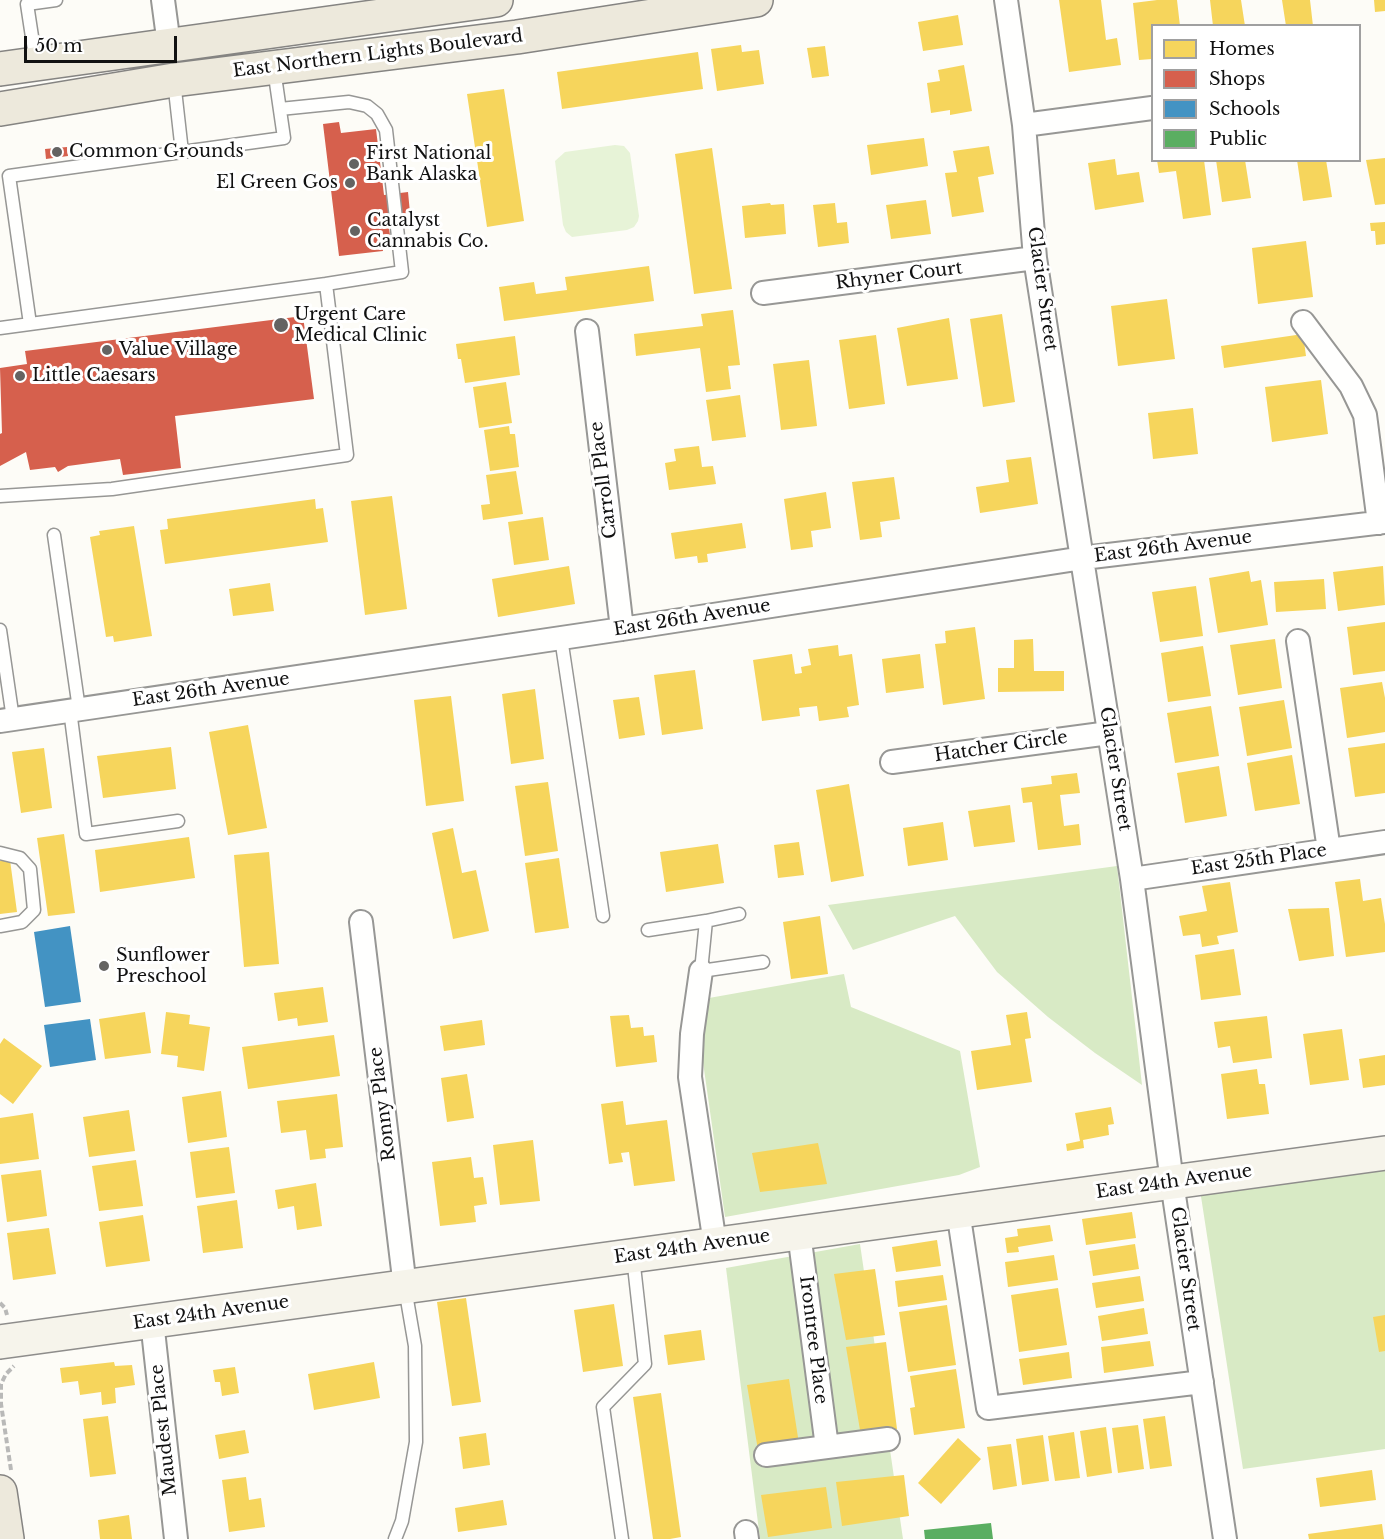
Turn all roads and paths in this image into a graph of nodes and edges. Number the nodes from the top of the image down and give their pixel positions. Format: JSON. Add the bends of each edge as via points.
{"nodes":[{"id":1,"x":56,"y":0,"type":"edge"},
{"id":2,"x":163,"y":0,"type":"edge"},
{"id":3,"x":496,"y":0,"type":"edge"},
{"id":4,"x":1006,"y":0,"type":"edge"},
{"id":5,"x":738,"y":1,"type":"edge"},
{"id":6,"x":440,"y":4,"type":"edge"},
{"id":7,"x":251,"y":34,"type":"junction"},
{"id":8,"x":169,"y":45,"type":"junction"},
{"id":9,"x":446,"y":46,"type":"junction"},
{"id":10,"x":36,"y":64,"type":"junction"},
{"id":11,"x":274,"y":68,"type":"junction"},
{"id":12,"x":0,"y":69,"type":"edge"},
{"id":13,"x":174,"y":80,"type":"junction"},
{"id":14,"x":1151,"y":108,"type":"edge"},
{"id":15,"x":0,"y":109,"type":"edge"},
{"id":16,"x":280,"y":109,"type":"junction"},
{"id":17,"x":1024,"y":125,"type":"junction"},
{"id":18,"x":182,"y":152,"type":"junction"},
{"id":19,"x":5,"y":176,"type":"edge"},
{"id":20,"x":1035,"y":258,"type":"junction"},
{"id":21,"x":326,"y":284,"type":"junction"},
{"id":22,"x":763,"y":293,"type":"dead end"},
{"id":23,"x":1303,"y":322,"type":"dead end"},
{"id":24,"x":30,"y":324,"type":"junction"},
{"id":25,"x":0,"y":328,"type":"edge"},
{"id":26,"x":587,"y":332,"type":"dead end"},
{"id":27,"x":0,"y":496,"type":"edge"},
{"id":28,"x":1382,"y":523,"type":"edge"},
{"id":29,"x":54,"y":535,"type":"dead end"},
{"id":30,"x":1083,"y":558,"type":"junction"},
{"id":31,"x":622,"y":629,"type":"junction"},
{"id":32,"x":0,"y":630,"type":"edge"},
{"id":33,"x":561,"y":638,"type":"junction"},
{"id":34,"x":1298,"y":641,"type":"dead end"},
{"id":35,"x":74,"y":710,"type":"junction"},
{"id":36,"x":6,"y":720,"type":"edge"},
{"id":37,"x":1109,"y":733,"type":"junction"},
{"id":38,"x":892,"y":762,"type":"dead end"},
{"id":39,"x":178,"y":821,"type":"dead end"},
{"id":40,"x":1385,"y":842,"type":"edge"},
{"id":41,"x":1329,"y":850,"type":"junction"},
{"id":42,"x":0,"y":853,"type":"edge"},
{"id":43,"x":1132,"y":879,"type":"junction"},
{"id":44,"x":739,"y":914,"type":"dead end"},
{"id":45,"x":603,"y":916,"type":"dead end"},
{"id":46,"x":706,"y":921,"type":"junction"},
{"id":47,"x":361,"y":922,"type":"dead end"},
{"id":48,"x":0,"y":926,"type":"edge"},
{"id":49,"x":648,"y":930,"type":"dead end"},
{"id":50,"x":763,"y":962,"type":"dead end"},
{"id":51,"x":701,"y":970,"type":"junction"},
{"id":52,"x":1385,"y":1153,"type":"edge"},
{"id":53,"x":1172,"y":1182,"type":"junction"},
{"id":54,"x":958,"y":1211,"type":"junction"},
{"id":55,"x":799,"y":1233,"type":"junction"},
{"id":56,"x":715,"y":1244,"type":"junction"},
{"id":57,"x":633,"y":1256,"type":"junction"},
{"id":58,"x":405,"y":1287,"type":"junction"},
{"id":59,"x":0,"y":1303,"type":"edge"},
{"id":60,"x":152,"y":1321,"type":"junction"},
{"id":61,"x":6,"y":1341,"type":"edge"},
{"id":62,"x":6,"y":1374,"type":"junction"},
{"id":63,"x":0,"y":1375,"type":"edge"},
{"id":64,"x":1202,"y":1382,"type":"junction"},
{"id":65,"x":888,"y":1439,"type":"dead end"},
{"id":66,"x":827,"y":1447,"type":"junction"},
{"id":67,"x":766,"y":1455,"type":"dead end"},
{"id":68,"x":6,"y":1482,"type":"edge"},
{"id":69,"x":7,"y":1539,"type":"edge"},
{"id":70,"x":176,"y":1539,"type":"edge"},
{"id":71,"x":395,"y":1539,"type":"edge"},
{"id":72,"x":622,"y":1539,"type":"edge"},
{"id":73,"x":1225,"y":1539,"type":"edge"}],
"edges":[{"from":1,"to":10,"type":"lane","via":[[27,4]]},
{"from":2,"to":8,"type":"street"},
{"from":3,"to":6,"type":"main road","name":"East Northern Lights Boulevard"},
{"from":4,"to":17,"type":"street","name":"Glacier Street"},
{"from":5,"to":9,"type":"main road","name":"East Northern Lights Boulevard"},
{"from":6,"to":7,"type":"main road","name":"East Northern Lights Boulevard"},
{"from":6,"to":9,"type":"street"},
{"from":7,"to":8,"type":"main road","name":"East Northern Lights Boulevard"},
{"from":7,"to":13,"type":"main road","via":[[229,49],[184,68]]},
{"from":8,"to":10,"type":"main road","name":"East Northern Lights Boulevard"},
{"from":9,"to":11,"type":"main road","name":"East Northern Lights Boulevard"},
{"from":10,"to":12,"type":"main road","name":"East Northern Lights Boulevard"},
{"from":11,"to":13,"type":"main road","name":"East Northern Lights Boulevard"},
{"from":11,"to":16,"type":"lane"},
{"from":13,"to":15,"type":"main road","name":"East Northern Lights Boulevard"},
{"from":13,"to":18,"type":"lane"},
{"from":14,"to":17,"type":"street"},
{"from":16,"to":18,"type":"lane","via":[[284,138]]},
{"from":16,"to":21,"type":"lane","via":[[349,102],[367,105],[386,130],[402,272]]},
{"from":17,"to":20,"type":"street","name":"Glacier Street"},
{"from":18,"to":19,"type":"lane"},
{"from":19,"to":24,"type":"lane"},
{"from":20,"to":22,"type":"street","name":"Rhyner Court"},
{"from":20,"to":30,"type":"street","name":"Glacier Street"},
{"from":21,"to":24,"type":"lane"},
{"from":21,"to":27,"type":"lane","via":[[347,455],[112,489]]},
{"from":23,"to":28,"type":"street","via":[[1352,386],[1365,415]]},
{"from":24,"to":25,"type":"lane"},
{"from":26,"to":31,"type":"street","name":"Carroll Place"},
{"from":28,"to":30,"type":"street","name":"East 26th Avenue"},
{"from":29,"to":35,"type":"lane"},
{"from":30,"to":31,"type":"street","name":"East 26th Avenue"},
{"from":30,"to":37,"type":"street","name":"Glacier Street"},
{"from":31,"to":33,"type":"street","name":"East 26th Avenue"},
{"from":32,"to":36,"type":"lane"},
{"from":33,"to":35,"type":"street","name":"East 26th Avenue"},
{"from":33,"to":45,"type":"lane"},
{"from":34,"to":41,"type":"street"},
{"from":35,"to":36,"type":"street","name":"East 26th Avenue"},
{"from":35,"to":39,"type":"lane","via":[[86,834]]},
{"from":37,"to":38,"type":"street","name":"Hatcher Circle"},
{"from":37,"to":43,"type":"street","name":"Glacier Street"},
{"from":40,"to":41,"type":"street","name":"East 25th Place"},
{"from":41,"to":43,"type":"street","name":"East 25th Place"},
{"from":42,"to":48,"type":"lane","via":[[20,858],[30,869],[34,910],[22,922]]},
{"from":43,"to":53,"type":"street","name":"Glacier Street"},
{"from":44,"to":46,"type":"lane"},
{"from":46,"to":49,"type":"lane"},
{"from":46,"to":51,"type":"lane"},
{"from":47,"to":58,"type":"street","name":"Ronny Place"},
{"from":50,"to":51,"type":"lane"},
{"from":51,"to":56,"type":"street","via":[[690,1077]]},
{"from":52,"to":53,"type":"street","name":"East 24th Avenue"},
{"from":53,"to":54,"type":"street","name":"East 24th Avenue"},
{"from":53,"to":64,"type":"street","name":"Glacier Street"},
{"from":54,"to":55,"type":"street","name":"East 24th Avenue"},
{"from":54,"to":64,"type":"street","via":[[988,1408]]},
{"from":55,"to":56,"type":"street","name":"East 24th Avenue"},
{"from":55,"to":66,"type":"street","name":"Irontree Place"},
{"from":56,"to":57,"type":"street","name":"East 24th Avenue"},
{"from":57,"to":58,"type":"street","name":"East 24th Avenue"},
{"from":57,"to":72,"type":"lane","via":[[645,1364],[603,1407]]},
{"from":58,"to":60,"type":"street","name":"East 24th Avenue"},
{"from":58,"to":71,"type":"lane","via":[[416,1346],[416,1442],[402,1521]]},
{"from":59,"to":61,"type":"path","via":[[5,1308]]},
{"from":60,"to":61,"type":"street","name":"East 24th Avenue"},
{"from":60,"to":70,"type":"street","name":"Maudest Place"},
{"from":61,"to":62,"type":"path","via":[[16,1364]]},
{"from":62,"to":63,"type":"path"},
{"from":62,"to":68,"type":"path","via":[[1,1384]]},
{"from":64,"to":73,"type":"street","name":"Glacier Street"},
{"from":65,"to":66,"type":"street"},
{"from":66,"to":67,"type":"street"},
{"from":68,"to":69,"type":"main road"}]}
